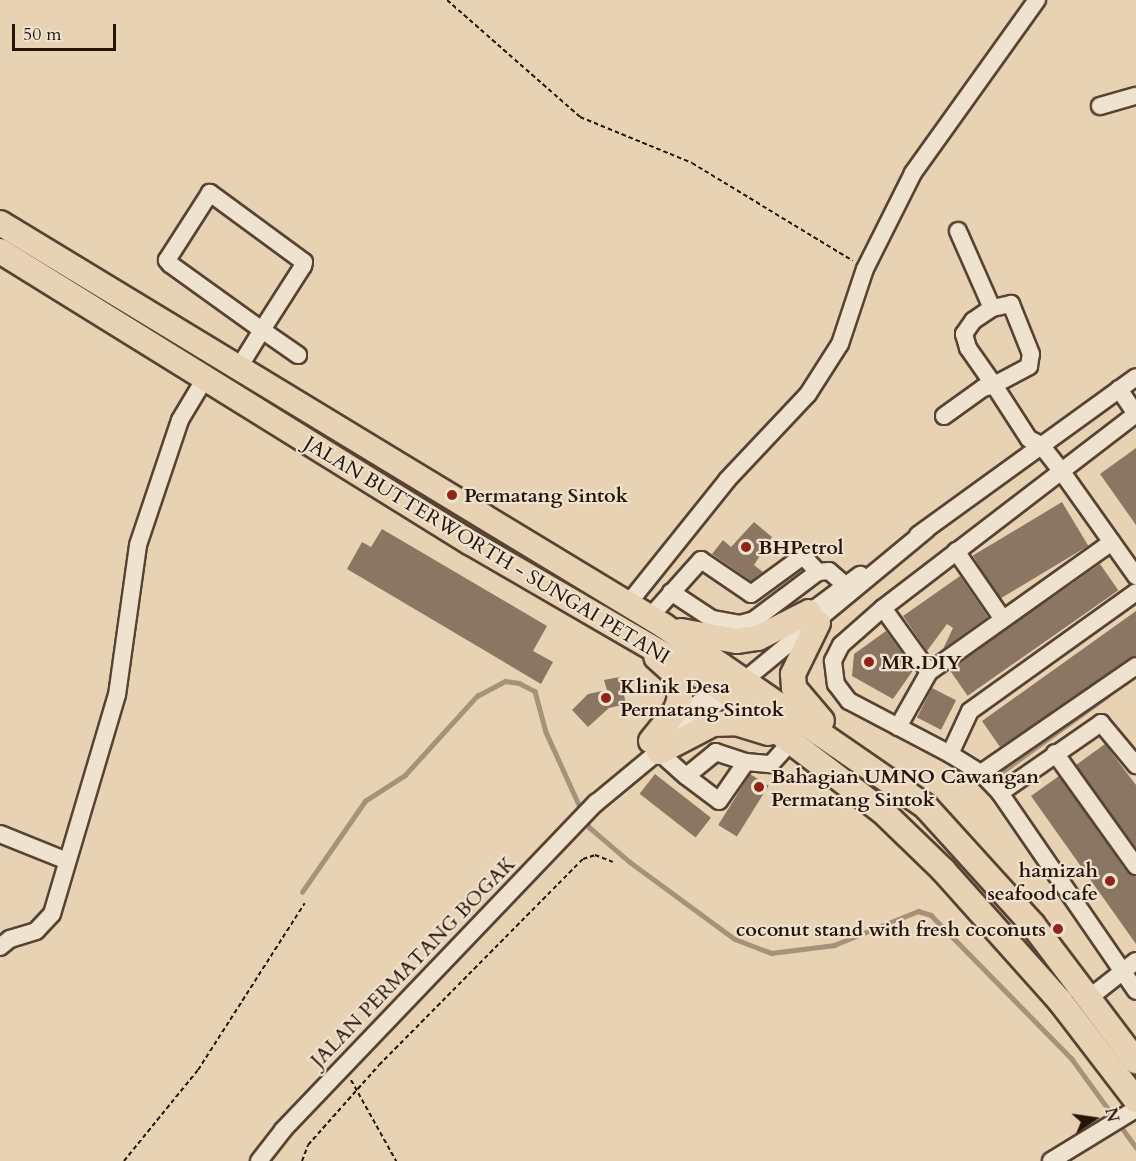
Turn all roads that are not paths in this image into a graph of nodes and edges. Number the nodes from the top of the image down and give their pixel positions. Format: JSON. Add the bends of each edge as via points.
{"nodes":[{"id":1,"x":1037,"y":0,"type":"edge"},
{"id":2,"x":1136,"y":96,"type":"edge"},
{"id":3,"x":1100,"y":106,"type":"dead end"},
{"id":4,"x":0,"y":223,"type":"edge"},
{"id":5,"x":958,"y":231,"type":"dead end"},
{"id":6,"x":0,"y":251,"type":"edge"},
{"id":7,"x":992,"y":308,"type":"junction"},
{"id":8,"x":260,"y":334,"type":"junction"},
{"id":9,"x":298,"y":356,"type":"dead end"},
{"id":10,"x":243,"y":361,"type":"junction"},
{"id":11,"x":1136,"y":376,"type":"edge"},
{"id":12,"x":994,"y":385,"type":"junction"},
{"id":13,"x":200,"y":387,"type":"junction"},
{"id":14,"x":1119,"y":389,"type":"junction"},
{"id":15,"x":945,"y":416,"type":"dead end"},
{"id":16,"x":1041,"y":446,"type":"junction"},
{"id":17,"x":1062,"y":472,"type":"junction"},
{"id":18,"x":926,"y":530,"type":"junction"},
{"id":19,"x":1112,"y":542,"type":"junction"},
{"id":20,"x":956,"y":551,"type":"junction"},
{"id":21,"x":818,"y":572,"type":"junction"},
{"id":22,"x":1136,"y":576,"type":"edge"},
{"id":23,"x":845,"y":585,"type":"junction"},
{"id":24,"x":671,"y":592,"type":"junction"},
{"id":25,"x":1136,"y":592,"type":"edge"},
{"id":26,"x":627,"y":605,"type":"junction"},
{"id":27,"x":883,"y":608,"type":"junction"},
{"id":28,"x":813,"y":618,"type":"junction"},
{"id":29,"x":1002,"y":618,"type":"junction"},
{"id":30,"x":650,"y":627,"type":"junction"},
{"id":31,"x":1136,"y":666,"type":"edge"},
{"id":32,"x":929,"y":672,"type":"junction"},
{"id":33,"x":732,"y":684,"type":"junction"},
{"id":34,"x":898,"y":727,"type":"junction"},
{"id":35,"x":790,"y":743,"type":"junction"},
{"id":36,"x":655,"y":746,"type":"junction"},
{"id":37,"x":851,"y":751,"type":"junction"},
{"id":38,"x":1055,"y":753,"type":"junction"},
{"id":39,"x":950,"y":754,"type":"junction"},
{"id":40,"x":746,"y":762,"type":"junction"},
{"id":41,"x":1136,"y":765,"type":"edge"},
{"id":42,"x":981,"y":773,"type":"junction"},
{"id":43,"x":687,"y":776,"type":"junction"},
{"id":44,"x":1000,"y":793,"type":"junction"},
{"id":45,"x":0,"y":834,"type":"edge"},
{"id":46,"x":67,"y":861,"type":"junction"},
{"id":47,"x":1136,"y":866,"type":"edge"},
{"id":48,"x":0,"y":947,"type":"edge"},
{"id":49,"x":1136,"y":961,"type":"edge"},
{"id":50,"x":1122,"y":971,"type":"junction"},
{"id":51,"x":1136,"y":991,"type":"edge"},
{"id":52,"x":1089,"y":998,"type":"junction"},
{"id":53,"x":1136,"y":1061,"type":"edge"},
{"id":54,"x":1134,"y":1108,"type":"edge"},
{"id":55,"x":259,"y":1161,"type":"edge"},
{"id":56,"x":1052,"y":1161,"type":"edge"}],
"edges":[{"from":1,"to":26,"type":"street","via":[[913,173],[865,269],[840,344],[808,394],[727,480]]},
{"from":2,"to":3,"type":"street"},
{"from":4,"to":10,"type":"highway","name":"JALAN BUTTERWORTH - SUNGAI PETANI"},
{"from":5,"to":7,"type":"street"},
{"from":6,"to":13,"type":"highway","name":"JALAN BUTTERWORTH - SUNGAI PETANI"},
{"from":7,"to":12,"type":"street","via":[[973,321],[964,334],[968,348]]},
{"from":7,"to":12,"type":"street","via":[[1005,304],[1014,308],[1032,361]]},
{"from":8,"to":8,"type":"street","via":[[167,260],[210,193],[302,257],[303,266]]},
{"from":8,"to":9,"type":"street"},
{"from":8,"to":10,"type":"street"},
{"from":10,"to":26,"type":"highway","name":"JALAN BUTTERWORTH - SUNGAI PETANI"},
{"from":11,"to":14,"type":"street"},
{"from":12,"to":15,"type":"street"},
{"from":12,"to":16,"type":"street","via":[[1029,439]]},
{"from":13,"to":30,"type":"highway","name":"JALAN BUTTERWORTH - SUNGAI PETANI"},
{"from":13,"to":46,"type":"street","via":[[180,420],[138,544],[117,695]]},
{"from":14,"to":16,"type":"street"},
{"from":14,"to":17,"type":"street","via":[[1136,414]]},
{"from":16,"to":17,"type":"street"},
{"from":16,"to":18,"type":"street"},
{"from":17,"to":19,"type":"street"},
{"from":17,"to":20,"type":"street"},
{"from":18,"to":23,"type":"street"},
{"from":18,"to":28,"type":"street"},
{"from":19,"to":22,"type":"street"},
{"from":19,"to":29,"type":"street"},
{"from":20,"to":27,"type":"street"},
{"from":20,"to":29,"type":"street"},
{"from":21,"to":23,"type":"street","via":[[829,571]]},
{"from":21,"to":24,"type":"street","via":[[754,620],[740,624],[712,619]]},
{"from":21,"to":24,"type":"street","via":[[803,556],[751,594],[701,560]]},
{"from":23,"to":28,"type":"street"},
{"from":24,"to":30,"type":"street"},
{"from":25,"to":39,"type":"street","via":[[970,711]]},
{"from":26,"to":30,"type":"highway","name":"JALAN BUTTERWORTH - SUNGAI PETANI"},
{"from":27,"to":32,"type":"street"},
{"from":27,"to":34,"type":"street","via":[[841,645],[833,661],[836,684],[849,701]]},
{"from":28,"to":30,"type":"highway","via":[[758,638],[736,641]]},
{"from":28,"to":33,"type":"street","name":"JALAN PERMATANG BOGAK"},
{"from":28,"to":37,"type":"highway","via":[[796,659],[794,687]]},
{"from":29,"to":32,"type":"street"},
{"from":30,"to":33,"type":"highway","name":"JALAN BUTTERWORTH - SUNGAI PETANI"},
{"from":30,"to":36,"type":"highway","via":[[679,686],[676,710]]},
{"from":31,"to":42,"type":"street"},
{"from":32,"to":34,"type":"street"},
{"from":33,"to":35,"type":"highway","name":"JALAN BUTTERWORTH - SUNGAI PETANI"},
{"from":33,"to":36,"type":"street","name":"JALAN PERMATANG BOGAK"},
{"from":33,"to":37,"type":"highway","name":"JALAN BUTTERWORTH - SUNGAI PETANI"},
{"from":34,"to":39,"type":"street"},
{"from":35,"to":36,"type":"highway","via":[[755,726],[713,724]]},
{"from":35,"to":40,"type":"street","via":[[771,764]]},
{"from":35,"to":54,"type":"highway","name":"JALAN BUTTERWORTH - SUNGAI PETANI","via":[[882,812],[943,870],[1060,1000]]},
{"from":36,"to":43,"type":"street"},
{"from":36,"to":55,"type":"street","name":"JALAN PERMATANG BOGAK","via":[[576,822]]},
{"from":37,"to":52,"type":"highway","name":"JALAN BUTTERWORTH - SUNGAI PETANI","via":[[926,807],[1026,917]]},
{"from":38,"to":41,"type":"street","via":[[1101,723]]},
{"from":38,"to":44,"type":"street"},
{"from":38,"to":47,"type":"street"},
{"from":39,"to":42,"type":"street"},
{"from":40,"to":43,"type":"street","via":[[716,752]]},
{"from":40,"to":43,"type":"street","via":[[719,801]]},
{"from":42,"to":44,"type":"street"},
{"from":44,"to":50,"type":"street"},
{"from":45,"to":46,"type":"street"},
{"from":46,"to":48,"type":"street","via":[[46,924]]},
{"from":49,"to":50,"type":"street"},
{"from":50,"to":51,"type":"street"},
{"from":50,"to":52,"type":"street"},
{"from":52,"to":53,"type":"highway","name":"JALAN BUTTERWORTH - SUNGAI PETANI"},
{"from":54,"to":56,"type":"street"}]}
